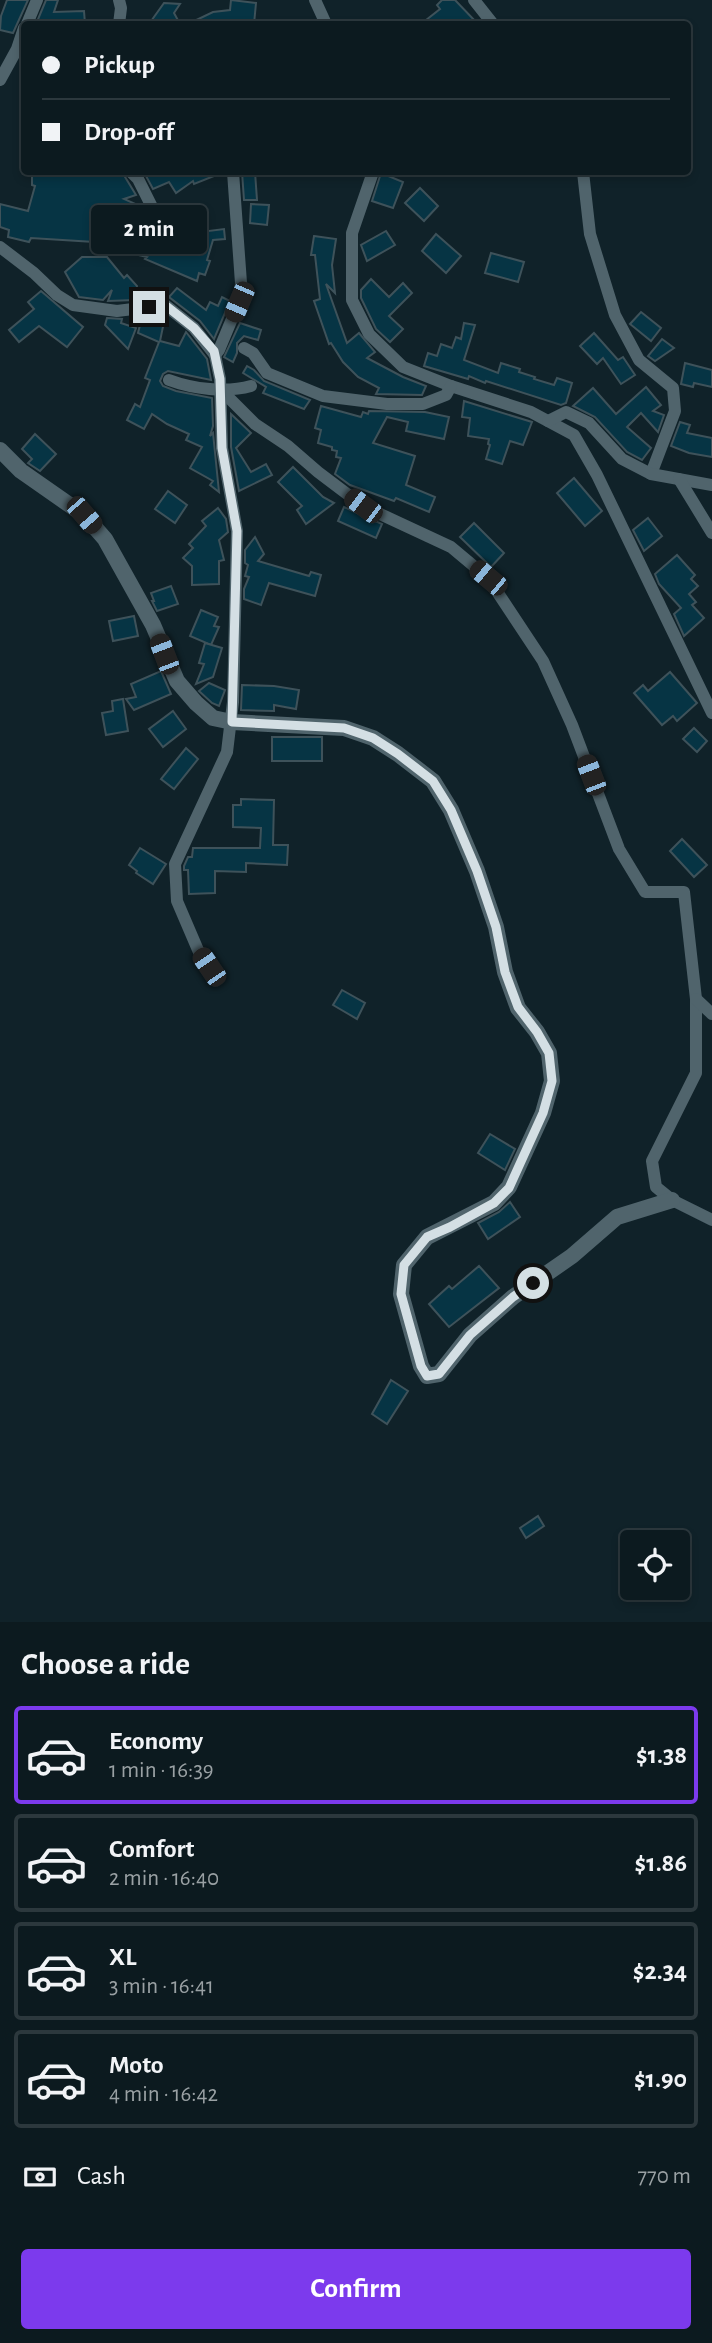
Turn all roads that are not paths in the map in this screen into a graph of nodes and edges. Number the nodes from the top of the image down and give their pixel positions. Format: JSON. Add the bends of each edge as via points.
{"nodes":[{"id":1,"x":37,"y":0,"type":"edge"},
{"id":2,"x":118,"y":0,"type":"edge"},
{"id":3,"x":314,"y":0,"type":"edge"},
{"id":4,"x":474,"y":0,"type":"edge"},
{"id":5,"x":28,"y":21,"type":"edge"},
{"id":6,"x":119,"y":21,"type":"edge"},
{"id":7,"x":324,"y":21,"type":"edge"},
{"id":8,"x":491,"y":21,"type":"edge"},
{"id":9,"x":21,"y":39,"type":"edge"},
{"id":10,"x":0,"y":80,"type":"edge"},
{"id":11,"x":134,"y":175,"type":"edge"},
{"id":12,"x":233,"y":175,"type":"edge"},
{"id":13,"x":372,"y":175,"type":"edge"},
{"id":14,"x":583,"y":175,"type":"edge"},
{"id":15,"x":154,"y":228,"type":"dead end"},
{"id":16,"x":0,"y":247,"type":"edge"},
{"id":17,"x":244,"y":348,"type":"dead end"},
{"id":18,"x":215,"y":355,"type":"junction"},
{"id":19,"x":169,"y":380,"type":"dead end"},
{"id":20,"x":251,"y":386,"type":"dead end"},
{"id":21,"x":451,"y":386,"type":"junction"},
{"id":22,"x":220,"y":389,"type":"junction"},
{"id":23,"x":548,"y":421,"type":"junction"},
{"id":24,"x":0,"y":450,"type":"edge"},
{"id":25,"x":651,"y":474,"type":"junction"},
{"id":26,"x":680,"y":479,"type":"junction"},
{"id":27,"x":712,"y":485,"type":"edge"},
{"id":28,"x":712,"y":533,"type":"edge"},
{"id":29,"x":712,"y":713,"type":"edge"},
{"id":30,"x":232,"y":722,"type":"junction"},
{"id":31,"x":209,"y":967,"type":"dead end"},
{"id":32,"x":696,"y":999,"type":"junction"},
{"id":33,"x":712,"y":1014,"type":"edge"},
{"id":34,"x":672,"y":1200,"type":"junction"},
{"id":35,"x":712,"y":1220,"type":"edge"}],
"edges":[{"from":1,"to":5,"type":"street"},
{"from":2,"to":6,"type":"street"},
{"from":3,"to":7,"type":"street"},
{"from":4,"to":8,"type":"street"},
{"from":9,"to":10,"type":"street"},
{"from":11,"to":15,"type":"street","via":[[158,217]]},
{"from":12,"to":18,"type":"street","via":[[241,283],[239,302]]},
{"from":13,"to":21,"type":"street","via":[[352,233],[352,300],[369,334],[403,367]]},
{"from":14,"to":25,"type":"street","via":[[590,234],[615,315],[639,360],[673,388],[675,411]]},
{"from":16,"to":18,"type":"street","via":[[73,305],[117,311],[165,305],[194,328]]},
{"from":17,"to":21,"type":"street","via":[[267,373],[323,396],[423,404],[446,395]]},
{"from":18,"to":22,"type":"street"},
{"from":19,"to":22,"type":"street","via":[[185,387]]},
{"from":20,"to":22,"type":"street"},
{"from":21,"to":23,"type":"street"},
{"from":22,"to":30,"type":"street","via":[[222,448],[237,531]]},
{"from":22,"to":32,"type":"street","via":[[256,425],[363,506],[451,547],[488,578],[543,661],[619,849],[645,892],[684,892]]},
{"from":23,"to":25,"type":"street","via":[[566,412],[589,423],[622,458]]},
{"from":23,"to":29,"type":"street","via":[[574,435],[597,475]]},
{"from":24,"to":30,"type":"street","via":[[21,471],[84,515],[105,539],[153,625],[177,681],[212,718]]},
{"from":25,"to":26,"type":"street"},
{"from":26,"to":27,"type":"street"},
{"from":26,"to":28,"type":"street"},
{"from":30,"to":31,"type":"street","via":[[227,752],[175,864],[177,901]]},
{"from":30,"to":34,"type":"street","via":[[344,728],[373,738],[433,781],[477,871],[518,1007],[549,1053],[552,1081],[543,1113],[509,1188],[494,1203],[427,1237],[404,1265],[401,1294],[427,1376],[439,1374],[470,1335],[513,1297],[617,1217]]},
{"from":32,"to":33,"type":"street"},
{"from":32,"to":34,"type":"street","via":[[696,1073],[652,1161],[656,1187]]},
{"from":34,"to":35,"type":"street"}]}
